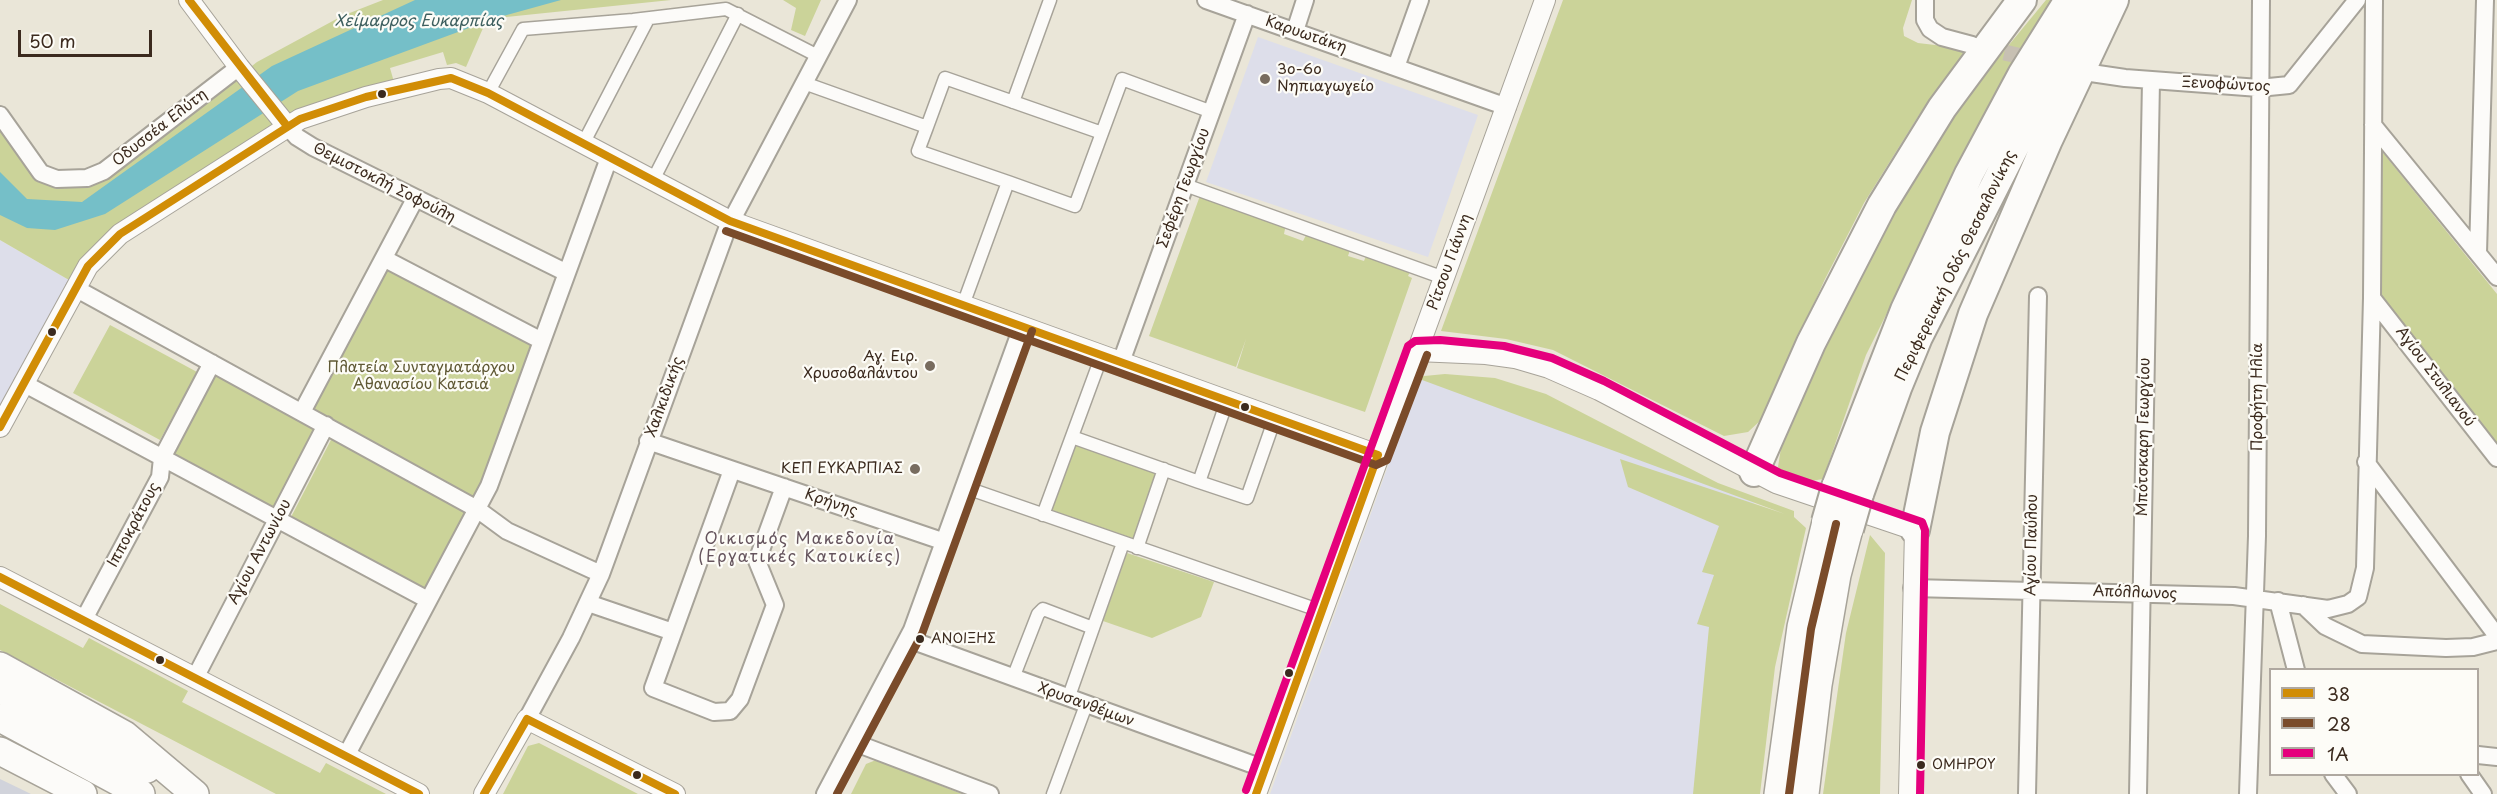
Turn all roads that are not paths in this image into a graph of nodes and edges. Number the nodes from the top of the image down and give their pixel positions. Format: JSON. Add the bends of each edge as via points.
{"nodes":[{"id":1,"x":189,"y":0,"type":"edge"},
{"id":2,"x":848,"y":0,"type":"edge"},
{"id":3,"x":1050,"y":0,"type":"edge"},
{"id":4,"x":1206,"y":0,"type":"edge"},
{"id":5,"x":1305,"y":0,"type":"edge"},
{"id":6,"x":1419,"y":0,"type":"edge"},
{"id":7,"x":1545,"y":0,"type":"edge"},
{"id":8,"x":1925,"y":0,"type":"edge"},
{"id":9,"x":2022,"y":0,"type":"edge"},
{"id":10,"x":2069,"y":0,"type":"edge"},
{"id":11,"x":2098,"y":0,"type":"edge"},
{"id":12,"x":2114,"y":0,"type":"edge"},
{"id":13,"x":2261,"y":0,"type":"edge"},
{"id":14,"x":2357,"y":0,"type":"edge"},
{"id":15,"x":2374,"y":0,"type":"edge"},
{"id":16,"x":2485,"y":0,"type":"edge"},
{"id":17,"x":738,"y":14,"type":"junction"},
{"id":18,"x":1247,"y":14,"type":"junction"},
{"id":19,"x":648,"y":19,"type":"junction"},
{"id":20,"x":1295,"y":31,"type":"junction"},
{"id":21,"x":1972,"y":45,"type":"tunnel mouth"},
{"id":22,"x":818,"y":57,"type":"junction"},
{"id":23,"x":1396,"y":67,"type":"junction"},
{"id":24,"x":240,"y":70,"type":"junction"},
{"id":25,"x":2091,"y":73,"type":"dead end"},
{"id":26,"x":2151,"y":81,"type":"junction"},
{"id":27,"x":804,"y":83,"type":"junction"},
{"id":28,"x":2259,"y":88,"type":"junction"},
{"id":29,"x":488,"y":93,"type":"junction"},
{"id":30,"x":1013,"y":102,"type":"junction"},
{"id":31,"x":1507,"y":107,"type":"junction"},
{"id":32,"x":1212,"y":111,"type":"junction"},
{"id":33,"x":0,"y":115,"type":"edge"},
{"id":34,"x":2373,"y":125,"type":"junction"},
{"id":35,"x":287,"y":126,"type":"junction"},
{"id":36,"x":927,"y":127,"type":"junction"},
{"id":37,"x":1102,"y":134,"type":"junction"},
{"id":38,"x":583,"y":144,"type":"junction"},
{"id":39,"x":609,"y":158,"type":"junction"},
{"id":40,"x":652,"y":182,"type":"junction"},
{"id":41,"x":1008,"y":182,"type":"junction"},
{"id":42,"x":1185,"y":185,"type":"junction"},
{"id":43,"x":415,"y":199,"type":"junction"},
{"id":44,"x":730,"y":221,"type":"junction"},
{"id":45,"x":2478,"y":253,"type":"junction"},
{"id":46,"x":385,"y":259,"type":"junction"},
{"id":47,"x":567,"y":273,"type":"junction"},
{"id":48,"x":2497,"y":277,"type":"edge"},
{"id":49,"x":1444,"y":278,"type":"junction"},
{"id":50,"x":75,"y":288,"type":"junction"},
{"id":51,"x":2038,"y":296,"type":"dead end"},
{"id":52,"x":2372,"y":298,"type":"junction"},
{"id":53,"x":963,"y":305,"type":"junction"},
{"id":54,"x":1022,"y":327,"type":"junction"},
{"id":55,"x":542,"y":341,"type":"junction"},
{"id":56,"x":1417,"y":351,"type":"junction"},
{"id":57,"x":1102,"y":356,"type":"junction"},
{"id":58,"x":1121,"y":362,"type":"junction"},
{"id":59,"x":212,"y":363,"type":"junction"},
{"id":60,"x":23,"y":383,"type":"junction"},
{"id":61,"x":1227,"y":401,"type":"junction"},
{"id":62,"x":302,"y":412,"type":"junction"},
{"id":63,"x":1275,"y":418,"type":"junction"},
{"id":64,"x":326,"y":425,"type":"junction"},
{"id":65,"x":0,"y":427,"type":"edge"},
{"id":66,"x":1072,"y":437,"type":"junction"},
{"id":67,"x":648,"y":441,"type":"junction"},
{"id":68,"x":1378,"y":455,"type":"junction"},
{"id":69,"x":162,"y":458,"type":"junction"},
{"id":70,"x":2497,"y":458,"type":"edge"},
{"id":71,"x":2366,"y":462,"type":"junction"},
{"id":72,"x":1164,"y":469,"type":"junction"},
{"id":73,"x":732,"y":470,"type":"junction"},
{"id":74,"x":1754,"y":472,"type":"junction"},
{"id":75,"x":1199,"y":482,"type":"junction"},
{"id":76,"x":784,"y":487,"type":"junction"},
{"id":77,"x":964,"y":488,"type":"junction"},
{"id":78,"x":1848,"y":491,"type":"junction"},
{"id":79,"x":477,"y":509,"type":"junction"},
{"id":80,"x":1043,"y":515,"type":"junction"},
{"id":81,"x":277,"y":519,"type":"junction"},
{"id":82,"x":1838,"y":525,"type":"junction"},
{"id":83,"x":1915,"y":530,"type":"junction"},
{"id":84,"x":945,"y":542,"type":"junction"},
{"id":85,"x":1123,"y":543,"type":"junction"},
{"id":86,"x":1137,"y":548,"type":"junction"},
{"id":87,"x":601,"y":574,"type":"junction"},
{"id":88,"x":0,"y":577,"type":"edge"},
{"id":89,"x":1912,"y":588,"type":"junction"},
{"id":90,"x":2031,"y":590,"type":"junction"},
{"id":91,"x":2141,"y":593,"type":"junction"},
{"id":92,"x":2255,"y":598,"type":"junction"},
{"id":93,"x":428,"y":600,"type":"junction"},
{"id":94,"x":2278,"y":601,"type":"junction"},
{"id":95,"x":588,"y":603,"type":"junction"},
{"id":96,"x":2303,"y":605,"type":"junction"},
{"id":97,"x":1321,"y":611,"type":"junction"},
{"id":98,"x":83,"y":621,"type":"junction"},
{"id":99,"x":1093,"y":628,"type":"junction"},
{"id":100,"x":673,"y":632,"type":"junction"},
{"id":101,"x":2497,"y":636,"type":"edge"},
{"id":102,"x":908,"y":639,"type":"junction"},
{"id":103,"x":2497,"y":640,"type":"edge"},
{"id":104,"x":0,"y":666,"type":"edge"},
{"id":105,"x":2296,"y":668,"type":"edge"},
{"id":106,"x":195,"y":678,"type":"junction"},
{"id":107,"x":1013,"y":678,"type":"junction"},
{"id":108,"x":0,"y":689,"type":"edge"},
{"id":109,"x":1068,"y":699,"type":"junction"},
{"id":110,"x":1086,"y":705,"type":"junction"},
{"id":111,"x":0,"y":718,"type":"edge"},
{"id":112,"x":527,"y":719,"type":"junction"},
{"id":113,"x":853,"y":742,"type":"junction"},
{"id":114,"x":0,"y":751,"type":"edge"},
{"id":115,"x":2479,"y":755,"type":"edge"},
{"id":116,"x":346,"y":756,"type":"junction"},
{"id":117,"x":2497,"y":757,"type":"edge"},
{"id":118,"x":1265,"y":769,"type":"junction"},
{"id":119,"x":838,"y":770,"type":"junction"},
{"id":120,"x":2336,"y":776,"type":"edge"},
{"id":121,"x":2470,"y":776,"type":"edge"},
{"id":122,"x":673,"y":793,"type":"edge"},
{"id":123,"x":83,"y":794,"type":"edge"},
{"id":124,"x":141,"y":794,"type":"edge"},
{"id":125,"x":194,"y":794,"type":"edge"},
{"id":126,"x":419,"y":794,"type":"edge"},
{"id":127,"x":484,"y":794,"type":"edge"},
{"id":128,"x":812,"y":794,"type":"edge"},
{"id":129,"x":825,"y":794,"type":"edge"},
{"id":130,"x":835,"y":794,"type":"edge"},
{"id":131,"x":990,"y":794,"type":"edge"},
{"id":132,"x":1053,"y":794,"type":"edge"},
{"id":133,"x":1256,"y":794,"type":"edge"},
{"id":134,"x":1778,"y":794,"type":"edge"},
{"id":135,"x":1805,"y":794,"type":"edge"},
{"id":136,"x":1909,"y":794,"type":"edge"},
{"id":137,"x":2027,"y":794,"type":"edge"},
{"id":138,"x":2138,"y":794,"type":"edge"},
{"id":139,"x":2248,"y":794,"type":"edge"},
{"id":140,"x":2348,"y":794,"type":"edge"},
{"id":141,"x":2483,"y":794,"type":"edge"}],
"edges":[{"from":1,"to":24,"type":"street"},
{"from":2,"to":22,"type":"street","name":"Χαλκιδικής"},
{"from":3,"to":30,"type":"street"},
{"from":4,"to":18,"type":"street","name":"Καρυωτάκη"},
{"from":5,"to":20,"type":"street"},
{"from":6,"to":23,"type":"street"},
{"from":7,"to":31,"type":"street","name":"Ρίτσου Γιάννη"},
{"from":8,"to":21,"type":"street","via":[[1925,20],[1930,29],[1942,37]]},
{"from":9,"to":74,"type":"highway","via":[[1942,108],[1878,212],[1811,343]]},
{"from":10,"to":78,"type":"highway","name":"Περιφερειακή Οδός Θεσσαλονίκης","via":[[2022,75],[1969,174],[1905,310]]},
{"from":11,"to":78,"type":"highway","name":"Περιφερειακή Οδός Θεσσαλονίκης","via":[[2055,67],[1918,337]]},
{"from":12,"to":83,"type":"highway","via":[[1973,314],[1935,432]]},
{"from":13,"to":28,"type":"street","name":"Προφήτη Ηλία"},
{"from":14,"to":28,"type":"street","name":"Ξενοφώντος","via":[[2292,82],[2282,87]]},
{"from":15,"to":34,"type":"street"},
{"from":16,"to":45,"type":"street"},
{"from":17,"to":19,"type":"street","via":[[726,9]]},
{"from":17,"to":22,"type":"street"},
{"from":17,"to":40,"type":"street"},
{"from":18,"to":20,"type":"street","name":"Καρυωτάκη"},
{"from":18,"to":32,"type":"street","name":"Σεφέρη Γεωργίου"},
{"from":19,"to":29,"type":"street","via":[[523,29]]},
{"from":19,"to":38,"type":"street"},
{"from":20,"to":23,"type":"street","name":"Καρυωτάκη"},
{"from":22,"to":27,"type":"street","name":"Χαλκιδικής"},
{"from":23,"to":31,"type":"street","name":"Καρυωτάκη"},
{"from":24,"to":33,"type":"street","name":"Οδυσσέα Ελύτη","via":[[104,171],[87,178],[57,179],[41,173]]},
{"from":24,"to":35,"type":"street"},
{"from":25,"to":26,"type":"street","name":"Ξενοφώντος"},
{"from":26,"to":28,"type":"street","name":"Ξενοφώντος"},
{"from":26,"to":91,"type":"street","name":"Μπότσκαρη Γεωργίου"},
{"from":27,"to":36,"type":"street"},
{"from":27,"to":44,"type":"street","name":"Χαλκιδικής"},
{"from":28,"to":92,"type":"street","name":"Προφήτη Ηλία"},
{"from":29,"to":35,"type":"street","via":[[451,78],[439,79],[355,101]]},
{"from":29,"to":38,"type":"street"},
{"from":30,"to":36,"type":"street","via":[[945,78]]},
{"from":30,"to":37,"type":"street"},
{"from":31,"to":49,"type":"street","name":"Ρίτσου Γιάννη"},
{"from":32,"to":37,"type":"street","via":[[1122,79]]},
{"from":32,"to":42,"type":"street","name":"Σεφέρη Γεωργίου"},
{"from":34,"to":45,"type":"street"},
{"from":34,"to":52,"type":"street"},
{"from":35,"to":43,"type":"street","name":"Θεμιστοκλή Σοφούλη","via":[[313,147]]},
{"from":35,"to":50,"type":"street","via":[[120,234],[88,266]]},
{"from":36,"to":41,"type":"street","via":[[918,150]]},
{"from":37,"to":41,"type":"street","via":[[1075,207]]},
{"from":38,"to":39,"type":"street"},
{"from":39,"to":40,"type":"street"},
{"from":39,"to":47,"type":"street"},
{"from":40,"to":44,"type":"street"},
{"from":41,"to":53,"type":"street"},
{"from":42,"to":49,"type":"street"},
{"from":42,"to":58,"type":"street","name":"Σεφέρη Γεωργίου"},
{"from":43,"to":46,"type":"street"},
{"from":43,"to":47,"type":"street","name":"Θεμιστοκλή Σοφούλη"},
{"from":44,"to":53,"type":"street"},
{"from":44,"to":67,"type":"street","name":"Χαλκιδικής"},
{"from":45,"to":48,"type":"street"},
{"from":46,"to":55,"type":"street"},
{"from":46,"to":62,"type":"street"},
{"from":47,"to":55,"type":"street"},
{"from":49,"to":56,"type":"street","name":"Ρίτσου Γιάννη"},
{"from":50,"to":59,"type":"street"},
{"from":50,"to":60,"type":"street"},
{"from":51,"to":90,"type":"street","name":"Αγίου Παύλου"},
{"from":52,"to":70,"type":"street","name":"Αγίου Στυλιανού"},
{"from":52,"to":71,"type":"street"},
{"from":53,"to":54,"type":"street"},
{"from":54,"to":57,"type":"street"},
{"from":54,"to":77,"type":"street"},
{"from":55,"to":79,"type":"street","via":[[495,471]]},
{"from":56,"to":68,"type":"street","name":"Ρίτσου Γιάννη"},
{"from":56,"to":74,"type":"street","via":[[1486,354],[1549,368],[1599,390]]},
{"from":57,"to":58,"type":"street"},
{"from":57,"to":66,"type":"street"},
{"from":58,"to":61,"type":"street"},
{"from":59,"to":62,"type":"street"},
{"from":59,"to":69,"type":"street","name":"Ιπποκράτους"},
{"from":60,"to":65,"type":"street"},
{"from":60,"to":69,"type":"street"},
{"from":61,"to":63,"type":"street"},
{"from":61,"to":75,"type":"street"},
{"from":62,"to":64,"type":"street"},
{"from":63,"to":68,"type":"street"},
{"from":63,"to":75,"type":"street","via":[[1247,498]]},
{"from":64,"to":79,"type":"street"},
{"from":64,"to":81,"type":"street","name":"Αγίου Αντωνίου"},
{"from":66,"to":72,"type":"street"},
{"from":66,"to":80,"type":"street"},
{"from":67,"to":73,"type":"street","name":"Κρήνης"},
{"from":67,"to":87,"type":"street","name":"Χαλκιδικής"},
{"from":68,"to":97,"type":"street","name":"Ρίτσου Γιάννη"},
{"from":69,"to":81,"type":"street"},
{"from":69,"to":98,"type":"street","name":"Ιπποκράτους","via":[[160,477]]},
{"from":71,"to":96,"type":"street","name":"Απόλλωνος","via":[[2361,591],[2355,600],[2333,609]]},
{"from":71,"to":101,"type":"street"},
{"from":72,"to":75,"type":"street"},
{"from":72,"to":86,"type":"street"},
{"from":73,"to":76,"type":"street","name":"Κρήνης"},
{"from":73,"to":100,"type":"street"},
{"from":74,"to":83,"type":"street","via":[[1795,491]]},
{"from":76,"to":84,"type":"street","name":"Κρήνης"},
{"from":76,"to":100,"type":"street","via":[[757,561],[775,605],[743,694],[730,711],[714,712],[653,688]]},
{"from":77,"to":80,"type":"street"},
{"from":77,"to":84,"type":"street"},
{"from":78,"to":82,"type":"highway","name":"Περιφερειακή Οδός Θεσσαλονίκης","bridge":true},
{"from":79,"to":87,"type":"street","via":[[507,531]]},
{"from":79,"to":93,"type":"street"},
{"from":80,"to":85,"type":"street"},
{"from":81,"to":93,"type":"street"},
{"from":81,"to":106,"type":"street","name":"Αγίου Αντωνίου"},
{"from":82,"to":134,"type":"highway","name":"Περιφερειακή Οδός Θεσσαλονίκης","via":[[1801,627]]},
{"from":82,"to":135,"type":"highway","name":"Περιφερειακή Οδός Θεσσαλονίκης","via":[[1837,575]]},
{"from":83,"to":89,"type":"street"},
{"from":84,"to":102,"type":"street"},
{"from":85,"to":86,"type":"street"},
{"from":85,"to":99,"type":"street"},
{"from":86,"to":97,"type":"street"},
{"from":87,"to":95,"type":"street","name":"Χαλκιδικής"},
{"from":88,"to":98,"type":"street"},
{"from":89,"to":90,"type":"street","name":"Απόλλωνος"},
{"from":89,"to":136,"type":"street"},
{"from":90,"to":91,"type":"street","name":"Απόλλωνος"},
{"from":90,"to":137,"type":"street","name":"Αγίου Παύλου"},
{"from":91,"to":92,"type":"street","name":"Απόλλωνος"},
{"from":91,"to":138,"type":"street","name":"Μπότσκαρη Γεωργίου"},
{"from":92,"to":94,"type":"street","name":"Απόλλωνος"},
{"from":92,"to":139,"type":"street","name":"Προφήτη Ηλία"},
{"from":93,"to":116,"type":"street"},
{"from":94,"to":96,"type":"street","name":"Απόλλωνος"},
{"from":94,"to":105,"type":"street"},
{"from":95,"to":100,"type":"street"},
{"from":95,"to":112,"type":"street","name":"Χαλκιδικής"},
{"from":96,"to":103,"type":"street","via":[[2325,626],[2362,644],[2446,648],[2473,647]]},
{"from":97,"to":118,"type":"street","name":"Ρίτσου Γιάννη"},
{"from":98,"to":106,"type":"street"},
{"from":99,"to":107,"type":"street","via":[[1043,609]]},
{"from":99,"to":109,"type":"street"},
{"from":102,"to":107,"type":"street","name":"Χρυσανθέμων"},
{"from":102,"to":113,"type":"street"},
{"from":104,"to":125,"type":"highway","via":[[125,735]]},
{"from":106,"to":116,"type":"street"},
{"from":107,"to":109,"type":"street","name":"Χρυσανθέμων"},
{"from":108,"to":125,"type":"highway"},
{"from":109,"to":110,"type":"street","name":"Χρυσανθέμων"},
{"from":110,"to":118,"type":"street","name":"Χρυσανθέμων"},
{"from":110,"to":132,"type":"street"},
{"from":111,"to":124,"type":"highway"},
{"from":112,"to":122,"type":"street"},
{"from":112,"to":127,"type":"street","name":"Χαλκιδικής"},
{"from":113,"to":119,"type":"street"},
{"from":113,"to":131,"type":"street"},
{"from":114,"to":123,"type":"highway"},
{"from":115,"to":117,"type":"street"},
{"from":116,"to":126,"type":"street"},
{"from":118,"to":133,"type":"street","name":"Ρίτσου Γιάννη"},
{"from":119,"to":128,"type":"street"},
{"from":119,"to":129,"type":"street"},
{"from":119,"to":130,"type":"street"},
{"from":120,"to":140,"type":"street"},
{"from":121,"to":141,"type":"street"}]}
